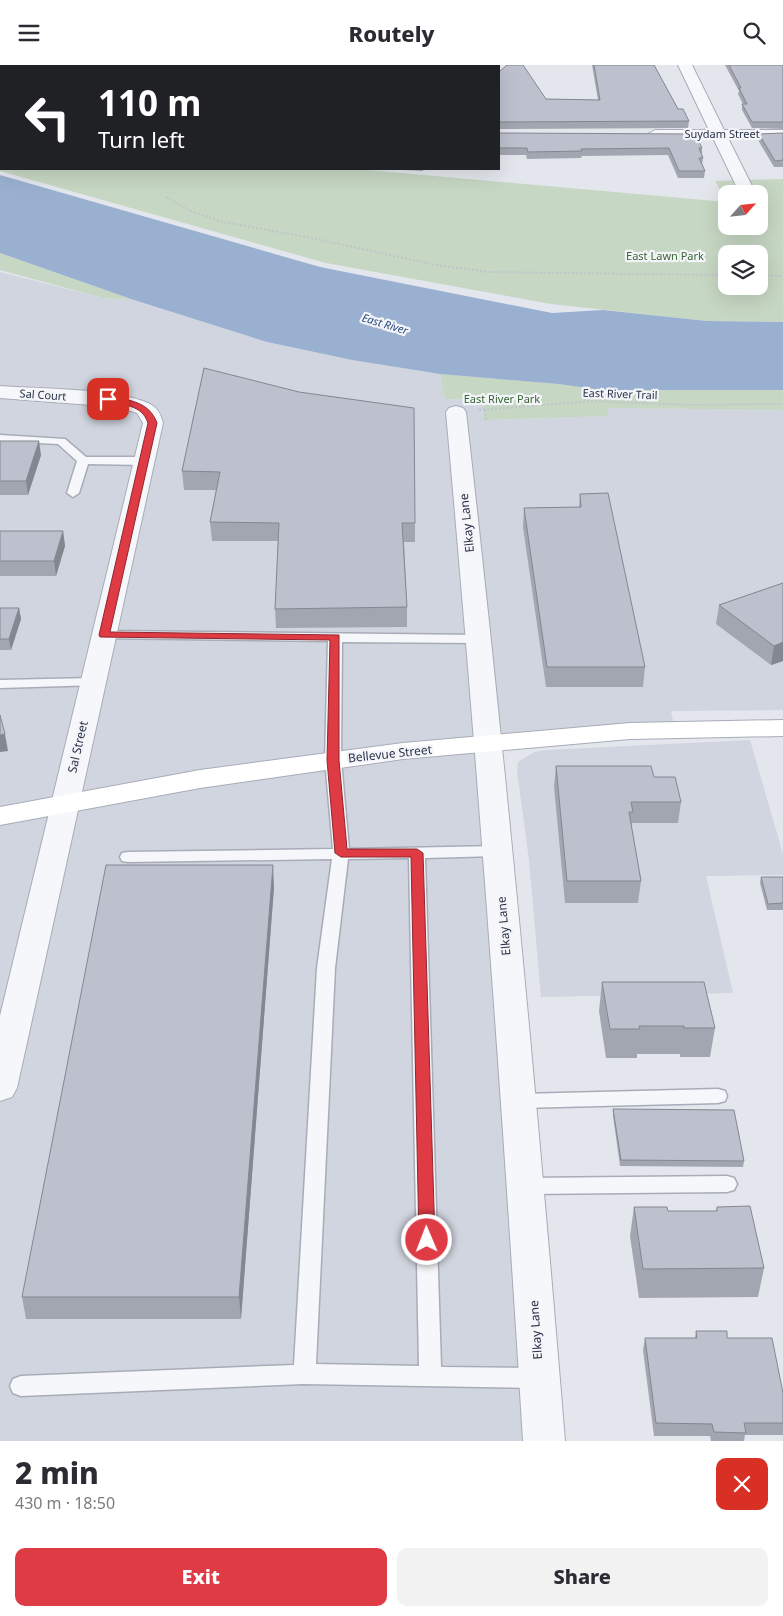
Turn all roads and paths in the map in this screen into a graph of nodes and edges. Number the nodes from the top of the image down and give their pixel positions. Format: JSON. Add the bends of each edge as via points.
{"nodes":[{"id":1,"x":685,"y":65,"type":"edge"},
{"id":2,"x":636,"y":134,"type":"edge"},
{"id":3,"x":720,"y":134,"type":"junction"},
{"id":4,"x":783,"y":134,"type":"edge"},
{"id":5,"x":744,"y":185,"type":"edge"},
{"id":6,"x":166,"y":197,"type":"dead end"},
{"id":7,"x":718,"y":275,"type":"edge"},
{"id":8,"x":768,"y":275,"type":"edge"},
{"id":9,"x":783,"y":276,"type":"edge"},
{"id":10,"x":0,"y":392,"type":"edge"},
{"id":11,"x":783,"y":404,"type":"edge"},
{"id":12,"x":144,"y":409,"type":"joint"},
{"id":13,"x":471,"y":411,"type":"junction"},
{"id":14,"x":486,"y":420,"type":"dead end"},
{"id":15,"x":0,"y":438,"type":"edge"},
{"id":16,"x":83,"y":460,"type":"junction"},
{"id":17,"x":144,"y":461,"type":"junction"},
{"id":18,"x":73,"y":493,"type":"dead end"},
{"id":19,"x":104,"y":635,"type":"junction"},
{"id":20,"x":335,"y":637,"type":"junction"},
{"id":21,"x":479,"y":639,"type":"junction"},
{"id":22,"x":94,"y":682,"type":"junction"},
{"id":23,"x":0,"y":683,"type":"edge"},
{"id":24,"x":783,"y":728,"type":"edge"},
{"id":25,"x":489,"y":744,"type":"junction"},
{"id":26,"x":333,"y":760,"type":"junction"},
{"id":27,"x":66,"y":803,"type":"junction"},
{"id":28,"x":0,"y":815,"type":"edge"},
{"id":29,"x":497,"y":851,"type":"junction"},
{"id":30,"x":341,"y":853,"type":"junction"},
{"id":31,"x":417,"y":853,"type":"junction"},
{"id":32,"x":128,"y":857,"type":"dead end"},
{"id":33,"x":0,"y":1088,"type":"edge"},
{"id":34,"x":718,"y":1096,"type":"dead end"},
{"id":35,"x":520,"y":1101,"type":"junction"},
{"id":36,"x":727,"y":1184,"type":"dead end"},
{"id":37,"x":526,"y":1186,"type":"junction"},
{"id":38,"x":304,"y":1374,"type":"junction"},
{"id":39,"x":430,"y":1376,"type":"junction"},
{"id":40,"x":539,"y":1377,"type":"junction"},
{"id":41,"x":22,"y":1386,"type":"dead end"},
{"id":42,"x":544,"y":1441,"type":"edge"}],
"edges":[{"from":1,"to":3,"type":"street"},
{"from":2,"to":3,"type":"street","name":"Suydam Street"},
{"from":3,"to":4,"type":"street","name":"Suydam Street"},
{"from":3,"to":5,"type":"street"},
{"from":6,"to":7,"type":"path","via":[[190,211],[224,222],[456,268],[498,273]]},
{"from":8,"to":9,"type":"path"},
{"from":10,"to":12,"type":"street","name":"Sal Court","via":[[114,400]]},
{"from":11,"to":13,"type":"path","name":"East River Trail","via":[[591,401]]},
{"from":12,"to":17,"type":"street","name":"Sal Street","via":[[153,423]]},
{"from":13,"to":14,"type":"path"},
{"from":13,"to":21,"type":"street","name":"Elkay Lane"},
{"from":15,"to":16,"type":"lane","via":[[61,441]]},
{"from":16,"to":17,"type":"lane"},
{"from":16,"to":18,"type":"lane"},
{"from":17,"to":19,"type":"street","name":"Sal Street"},
{"from":19,"to":20,"type":"lane"},
{"from":19,"to":22,"type":"street","name":"Sal Street"},
{"from":20,"to":21,"type":"lane"},
{"from":20,"to":26,"type":"lane"},
{"from":21,"to":25,"type":"street","name":"Elkay Lane"},
{"from":22,"to":23,"type":"lane"},
{"from":22,"to":27,"type":"street","name":"Sal Street"},
{"from":24,"to":25,"type":"street","name":"Bellevue Street","via":[[630,731]]},
{"from":25,"to":26,"type":"street","name":"Bellevue Street"},
{"from":25,"to":29,"type":"street","name":"Elkay Lane"},
{"from":26,"to":27,"type":"street","name":"Bellevue Street"},
{"from":26,"to":30,"type":"lane"},
{"from":27,"to":28,"type":"street","name":"Bellevue Street"},
{"from":27,"to":33,"type":"street","name":"Sal Street"},
{"from":29,"to":31,"type":"lane"},
{"from":29,"to":35,"type":"street","name":"Elkay Lane"},
{"from":30,"to":31,"type":"lane"},
{"from":30,"to":32,"type":"lane"},
{"from":30,"to":38,"type":"lane","via":[[326,967]]},
{"from":31,"to":39,"type":"lane"},
{"from":34,"to":35,"type":"lane"},
{"from":35,"to":37,"type":"street","name":"Elkay Lane"},
{"from":36,"to":37,"type":"lane"},
{"from":37,"to":40,"type":"street","name":"Elkay Lane"},
{"from":38,"to":39,"type":"lane"},
{"from":38,"to":41,"type":"lane"},
{"from":39,"to":40,"type":"lane"},
{"from":40,"to":42,"type":"street","name":"Elkay Lane"}]}
